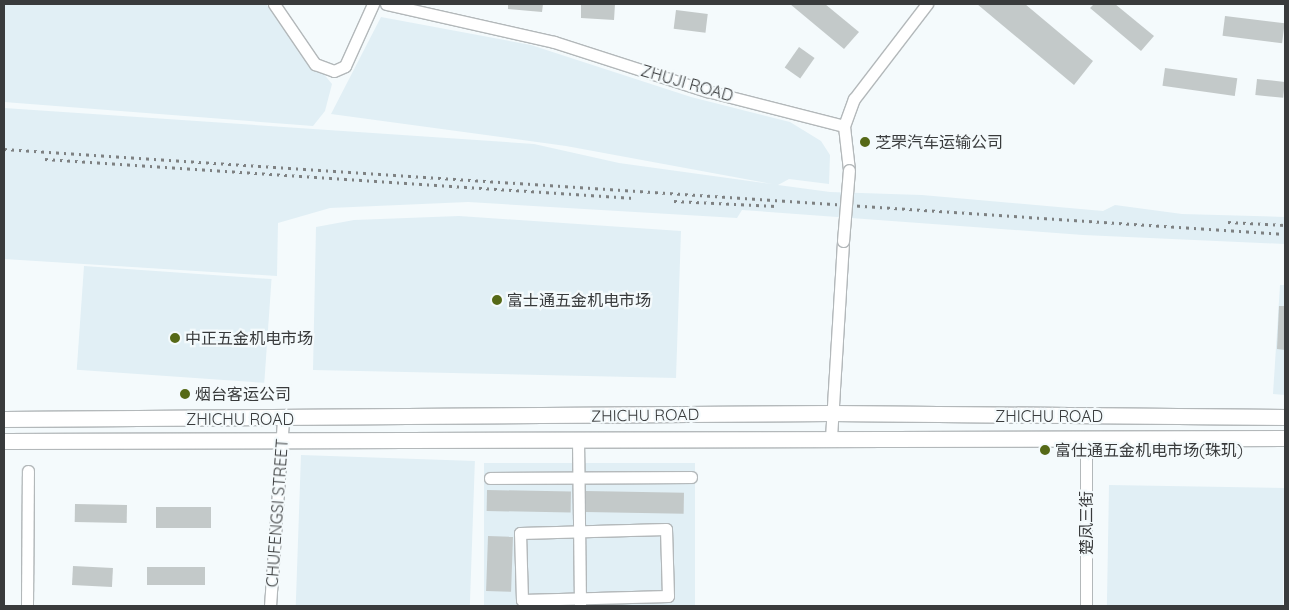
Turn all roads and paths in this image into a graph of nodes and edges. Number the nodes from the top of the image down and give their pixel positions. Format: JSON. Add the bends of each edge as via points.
{"nodes":[{"id":1,"x":274,"y":4,"type":"edge"},
{"id":2,"x":373,"y":4,"type":"edge"},
{"id":3,"x":386,"y":4,"type":"edge"},
{"id":4,"x":927,"y":4,"type":"edge"},
{"id":5,"x":844,"y":126,"type":"junction"},
{"id":6,"x":831,"y":413,"type":"junction"},
{"id":7,"x":1285,"y":417,"type":"edge"},
{"id":8,"x":4,"y":419,"type":"edge"},
{"id":9,"x":283,"y":419,"type":"junction"},
{"id":10,"x":831,"y":438,"type":"junction"},
{"id":11,"x":1285,"y":438,"type":"edge"},
{"id":12,"x":578,"y":439,"type":"junction"},
{"id":13,"x":4,"y":440,"type":"edge"},
{"id":14,"x":1086,"y":440,"type":"junction"},
{"id":15,"x":284,"y":442,"type":"junction"},
{"id":16,"x":28,"y":471,"type":"dead end"},
{"id":17,"x":691,"y":477,"type":"dead end"},
{"id":18,"x":490,"y":478,"type":"dead end"},
{"id":19,"x":578,"y":478,"type":"junction"},
{"id":20,"x":578,"y":531,"type":"junction"},
{"id":21,"x":580,"y":602,"type":"edge"},
{"id":22,"x":27,"y":606,"type":"edge"},
{"id":23,"x":270,"y":606,"type":"edge"},
{"id":24,"x":1086,"y":606,"type":"edge"}],
"edges":[{"from":1,"to":2,"type":"street","via":[[315,64],[334,71],[345,66]]},
{"from":3,"to":5,"type":"street","name":"ZHUJI ROAD","via":[[554,42],[707,90]]},
{"from":4,"to":5,"type":"street","via":[[864,84]]},
{"from":5,"to":6,"type":"street","bridge":true,"via":[[849,170]]},
{"from":6,"to":7,"type":"main road","name":"ZHICHU ROAD"},
{"from":6,"to":9,"type":"main road","name":"ZHICHU ROAD"},
{"from":6,"to":10,"type":"street"},
{"from":8,"to":9,"type":"main road","name":"ZHICHU ROAD"},
{"from":9,"to":15,"type":"street","name":"CHUFENGSI STREET"},
{"from":10,"to":12,"type":"main road","name":"ZHICHU ROAD"},
{"from":10,"to":14,"type":"main road","name":"ZHICHU ROAD"},
{"from":11,"to":14,"type":"main road","name":"ZHICHU ROAD"},
{"from":12,"to":15,"type":"main road","name":"ZHICHU ROAD"},
{"from":12,"to":19,"type":"street"},
{"from":13,"to":15,"type":"main road","name":"ZHICHU ROAD"},
{"from":14,"to":24,"type":"street","name":"楚凤三街"},
{"from":15,"to":23,"type":"street","name":"CHUFENGSI STREET"},
{"from":16,"to":22,"type":"street"},
{"from":17,"to":19,"type":"street"},
{"from":18,"to":19,"type":"street"},
{"from":19,"to":20,"type":"street"},
{"from":20,"to":21,"type":"street"},
{"from":20,"to":21,"type":"street","via":[[520,533],[522,600]]},
{"from":20,"to":21,"type":"street","via":[[666,529],[668,596]]}]}
